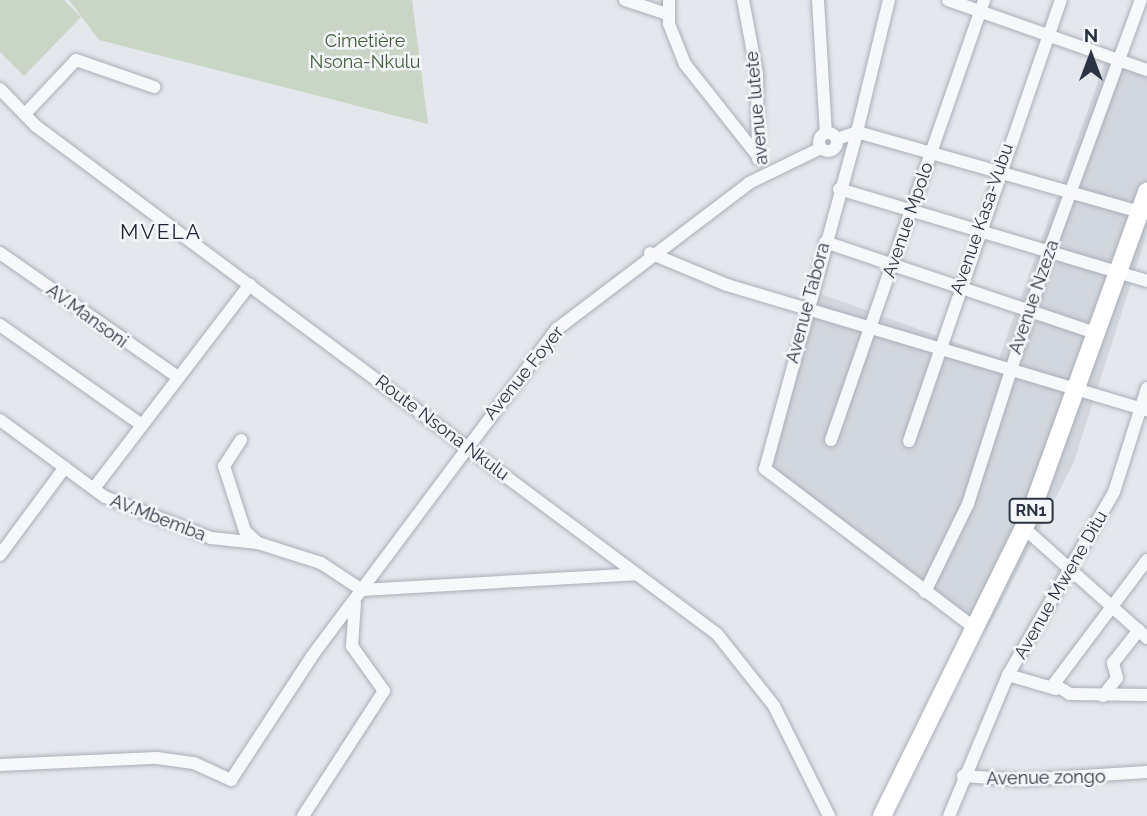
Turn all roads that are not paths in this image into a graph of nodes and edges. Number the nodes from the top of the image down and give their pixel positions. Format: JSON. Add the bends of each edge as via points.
{"nodes":[{"id":1,"x":625,"y":0,"type":"edge"},
{"id":2,"x":668,"y":0,"type":"edge"},
{"id":3,"x":743,"y":0,"type":"edge"},
{"id":4,"x":818,"y":0,"type":"edge"},
{"id":5,"x":889,"y":0,"type":"edge"},
{"id":6,"x":947,"y":0,"type":"edge"},
{"id":7,"x":984,"y":0,"type":"edge"},
{"id":8,"x":1061,"y":0,"type":"edge"},
{"id":9,"x":1141,"y":0,"type":"edge"},
{"id":10,"x":979,"y":13,"type":"junction"},
{"id":11,"x":667,"y":14,"type":"junction"},
{"id":12,"x":1045,"y":37,"type":"junction"},
{"id":13,"x":1117,"y":61,"type":"junction"},
{"id":14,"x":1147,"y":70,"type":"edge"},
{"id":15,"x":155,"y":87,"type":"dead end"},
{"id":16,"x":0,"y":89,"type":"edge"},
{"id":17,"x":25,"y":114,"type":"junction"},
{"id":18,"x":858,"y":132,"type":"junction"},
{"id":19,"x":831,"y":136,"type":"junction"},
{"id":20,"x":933,"y":149,"type":"junction"},
{"id":21,"x":757,"y":155,"type":"junction"},
{"id":22,"x":999,"y":167,"type":"junction"},
{"id":23,"x":762,"y":174,"type":"junction"},
{"id":24,"x":839,"y":189,"type":"junction"},
{"id":25,"x":1071,"y":191,"type":"junction"},
{"id":26,"x":1147,"y":191,"type":"edge"},
{"id":27,"x":912,"y":210,"type":"junction"},
{"id":28,"x":1143,"y":214,"type":"edge"},
{"id":29,"x":978,"y":229,"type":"junction"},
{"id":30,"x":825,"y":242,"type":"junction"},
{"id":31,"x":1049,"y":251,"type":"junction"},
{"id":32,"x":0,"y":253,"type":"edge"},
{"id":33,"x":650,"y":253,"type":"junction"},
{"id":34,"x":893,"y":265,"type":"junction"},
{"id":35,"x":1115,"y":274,"type":"junction"},
{"id":36,"x":1147,"y":281,"type":"edge"},
{"id":37,"x":250,"y":284,"type":"junction"},
{"id":38,"x":959,"y":286,"type":"junction"},
{"id":39,"x":805,"y":308,"type":"junction"},
{"id":40,"x":1030,"y":310,"type":"junction"},
{"id":41,"x":0,"y":325,"type":"edge"},
{"id":42,"x":871,"y":328,"type":"junction"},
{"id":43,"x":1096,"y":333,"type":"junction"},
{"id":44,"x":938,"y":349,"type":"junction"},
{"id":45,"x":1009,"y":370,"type":"junction"},
{"id":46,"x":176,"y":376,"type":"junction"},
{"id":47,"x":1147,"y":388,"type":"edge"},
{"id":48,"x":1074,"y":390,"type":"junction"},
{"id":49,"x":1144,"y":410,"type":"edge"},
{"id":50,"x":0,"y":419,"type":"edge"},
{"id":51,"x":139,"y":422,"type":"junction"},
{"id":52,"x":241,"y":440,"type":"dead end"},
{"id":53,"x":831,"y":440,"type":"dead end"},
{"id":54,"x":909,"y":441,"type":"dead end"},
{"id":55,"x":466,"y":446,"type":"junction"},
{"id":56,"x":65,"y":467,"type":"junction"},
{"id":57,"x":95,"y":487,"type":"junction"},
{"id":58,"x":1024,"y":528,"type":"junction"},
{"id":59,"x":258,"y":543,"type":"junction"},
{"id":60,"x":0,"y":555,"type":"edge"},
{"id":61,"x":1147,"y":560,"type":"edge"},
{"id":62,"x":1071,"y":567,"type":"junction"},
{"id":63,"x":637,"y":573,"type":"junction"},
{"id":64,"x":925,"y":592,"type":"junction"},
{"id":65,"x":359,"y":595,"type":"junction"},
{"id":66,"x":1113,"y":603,"type":"junction"},
{"id":67,"x":972,"y":626,"type":"junction"},
{"id":68,"x":1143,"y":634,"type":"edge"},
{"id":69,"x":1008,"y":676,"type":"junction"},
{"id":70,"x":1055,"y":686,"type":"junction"},
{"id":71,"x":1147,"y":695,"type":"edge"},
{"id":72,"x":1103,"y":696,"type":"junction"},
{"id":73,"x":0,"y":765,"type":"edge"},
{"id":74,"x":1147,"y":772,"type":"edge"},
{"id":75,"x":963,"y":776,"type":"junction"},
{"id":76,"x":303,"y":816,"type":"edge"},
{"id":77,"x":829,"y":816,"type":"edge"},
{"id":78,"x":881,"y":816,"type":"edge"},
{"id":79,"x":949,"y":816,"type":"edge"}],
"edges":[{"from":1,"to":11,"type":"street"},
{"from":2,"to":11,"type":"street"},
{"from":3,"to":21,"type":"street","name":"avenue lutete","via":[[757,74]]},
{"from":4,"to":19,"type":"street"},
{"from":5,"to":18,"type":"street","name":"Avenue Tabora"},
{"from":6,"to":10,"type":"street"},
{"from":7,"to":10,"type":"street","name":"Avenue Mpolo"},
{"from":8,"to":12,"type":"street","name":"Avenue Kasa-Vubu"},
{"from":9,"to":13,"type":"street","name":"Avenue Nzeza"},
{"from":10,"to":12,"type":"street"},
{"from":10,"to":20,"type":"street","name":"Avenue Mpolo"},
{"from":11,"to":21,"type":"street","via":[[685,64]]},
{"from":12,"to":13,"type":"street"},
{"from":12,"to":22,"type":"street","name":"Avenue Kasa-Vubu"},
{"from":13,"to":14,"type":"street"},
{"from":13,"to":25,"type":"street","name":"Avenue Nzeza"},
{"from":15,"to":17,"type":"street","via":[[76,60]]},
{"from":16,"to":17,"type":"street","name":"Route Nsona Nkulu"},
{"from":17,"to":37,"type":"street","name":"Route Nsona Nkulu"},
{"from":18,"to":19,"type":"street"},
{"from":18,"to":20,"type":"street"},
{"from":18,"to":24,"type":"street","name":"Avenue Tabora"},
{"from":19,"to":23,"type":"street","name":"Avenue Foyer","via":[[833,150],[821,148]]},
{"from":20,"to":22,"type":"street"},
{"from":20,"to":27,"type":"street","name":"Avenue Mpolo"},
{"from":21,"to":23,"type":"street","name":"avenue lutete"},
{"from":22,"to":25,"type":"street"},
{"from":22,"to":29,"type":"street","name":"Avenue Kasa-Vubu"},
{"from":23,"to":33,"type":"street","name":"Avenue Foyer"},
{"from":24,"to":27,"type":"street"},
{"from":24,"to":30,"type":"street","name":"Avenue Tabora"},
{"from":25,"to":28,"type":"street"},
{"from":25,"to":31,"type":"street","name":"Avenue Nzeza"},
{"from":26,"to":28,"type":"highway","number":"RN1"},
{"from":27,"to":29,"type":"street"},
{"from":27,"to":34,"type":"street","name":"Avenue Mpolo"},
{"from":28,"to":35,"type":"highway","number":"RN1"},
{"from":29,"to":31,"type":"street"},
{"from":29,"to":38,"type":"street","name":"Avenue Kasa-Vubu"},
{"from":30,"to":34,"type":"street"},
{"from":30,"to":39,"type":"street","name":"Avenue Tabora"},
{"from":31,"to":35,"type":"street"},
{"from":31,"to":40,"type":"street","name":"Avenue Nzeza"},
{"from":32,"to":46,"type":"street","name":"AV.Mansoni"},
{"from":33,"to":39,"type":"street"},
{"from":33,"to":55,"type":"street","name":"Avenue Foyer","via":[[557,329]]},
{"from":34,"to":38,"type":"street"},
{"from":34,"to":42,"type":"street","name":"Avenue Mpolo"},
{"from":35,"to":36,"type":"street"},
{"from":35,"to":43,"type":"highway","number":"RN1"},
{"from":37,"to":46,"type":"street"},
{"from":37,"to":55,"type":"street","name":"Route Nsona Nkulu"},
{"from":38,"to":40,"type":"street"},
{"from":38,"to":44,"type":"street","name":"Avenue Kasa-Vubu"},
{"from":39,"to":42,"type":"street"},
{"from":39,"to":64,"type":"street","name":"Avenue Tabora","via":[[768,474]]},
{"from":40,"to":43,"type":"street"},
{"from":40,"to":45,"type":"street","name":"Avenue Nzeza"},
{"from":41,"to":51,"type":"street"},
{"from":42,"to":44,"type":"street"},
{"from":42,"to":53,"type":"street","name":"Avenue Mpolo"},
{"from":43,"to":48,"type":"highway","number":"RN1"},
{"from":44,"to":45,"type":"street"},
{"from":44,"to":54,"type":"street","name":"Avenue Kasa-Vubu"},
{"from":45,"to":48,"type":"street"},
{"from":45,"to":64,"type":"street","name":"Avenue Nzeza","via":[[968,505]]},
{"from":46,"to":51,"type":"street"},
{"from":47,"to":49,"type":"street","name":"Avenue Mwene Ditu"},
{"from":48,"to":49,"type":"street"},
{"from":48,"to":58,"type":"highway","number":"RN1"},
{"from":49,"to":62,"type":"street","name":"Avenue Mwene Ditu","via":[[1114,492]]},
{"from":50,"to":56,"type":"street","name":"AV.Mbemba"},
{"from":51,"to":57,"type":"street"},
{"from":52,"to":59,"type":"street","via":[[224,466],[226,479],[237,519]]},
{"from":55,"to":63,"type":"street","name":"Route Nsona Nkulu"},
{"from":55,"to":65,"type":"street","name":"Avenue Foyer"},
{"from":56,"to":57,"type":"street","name":"AV.Mbemba"},
{"from":56,"to":60,"type":"street"},
{"from":57,"to":59,"type":"street","name":"AV.Mbemba","via":[[105,497],[211,538]]},
{"from":58,"to":62,"type":"street"},
{"from":58,"to":67,"type":"highway","number":"RN1"},
{"from":59,"to":65,"type":"street","name":"AV.Mbemba","via":[[321,563]]},
{"from":61,"to":66,"type":"street"},
{"from":62,"to":66,"type":"street"},
{"from":62,"to":69,"type":"street","name":"Avenue Mwene Ditu"},
{"from":63,"to":65,"type":"street"},
{"from":63,"to":77,"type":"street","name":"Route Nsona Nkulu","via":[[717,634],[754,674]]},
{"from":64,"to":67,"type":"street"},
{"from":65,"to":73,"type":"street","name":"Avenue Foyer","via":[[231,779],[194,763],[157,758]]},
{"from":65,"to":76,"type":"street","via":[[352,646],[384,691]]},
{"from":66,"to":68,"type":"street"},
{"from":66,"to":70,"type":"street"},
{"from":67,"to":78,"type":"highway","number":"RN1"},
{"from":68,"to":72,"type":"street","via":[[1113,663],[1117,678]]},
{"from":69,"to":70,"type":"street"},
{"from":69,"to":75,"type":"street","name":"Avenue Mwene Ditu"},
{"from":70,"to":72,"type":"street"},
{"from":71,"to":72,"type":"street"},
{"from":74,"to":75,"type":"street","name":"Avenue zongo","via":[[1129,776]]},
{"from":75,"to":79,"type":"street","name":"Avenue Mwene Ditu"}]}
